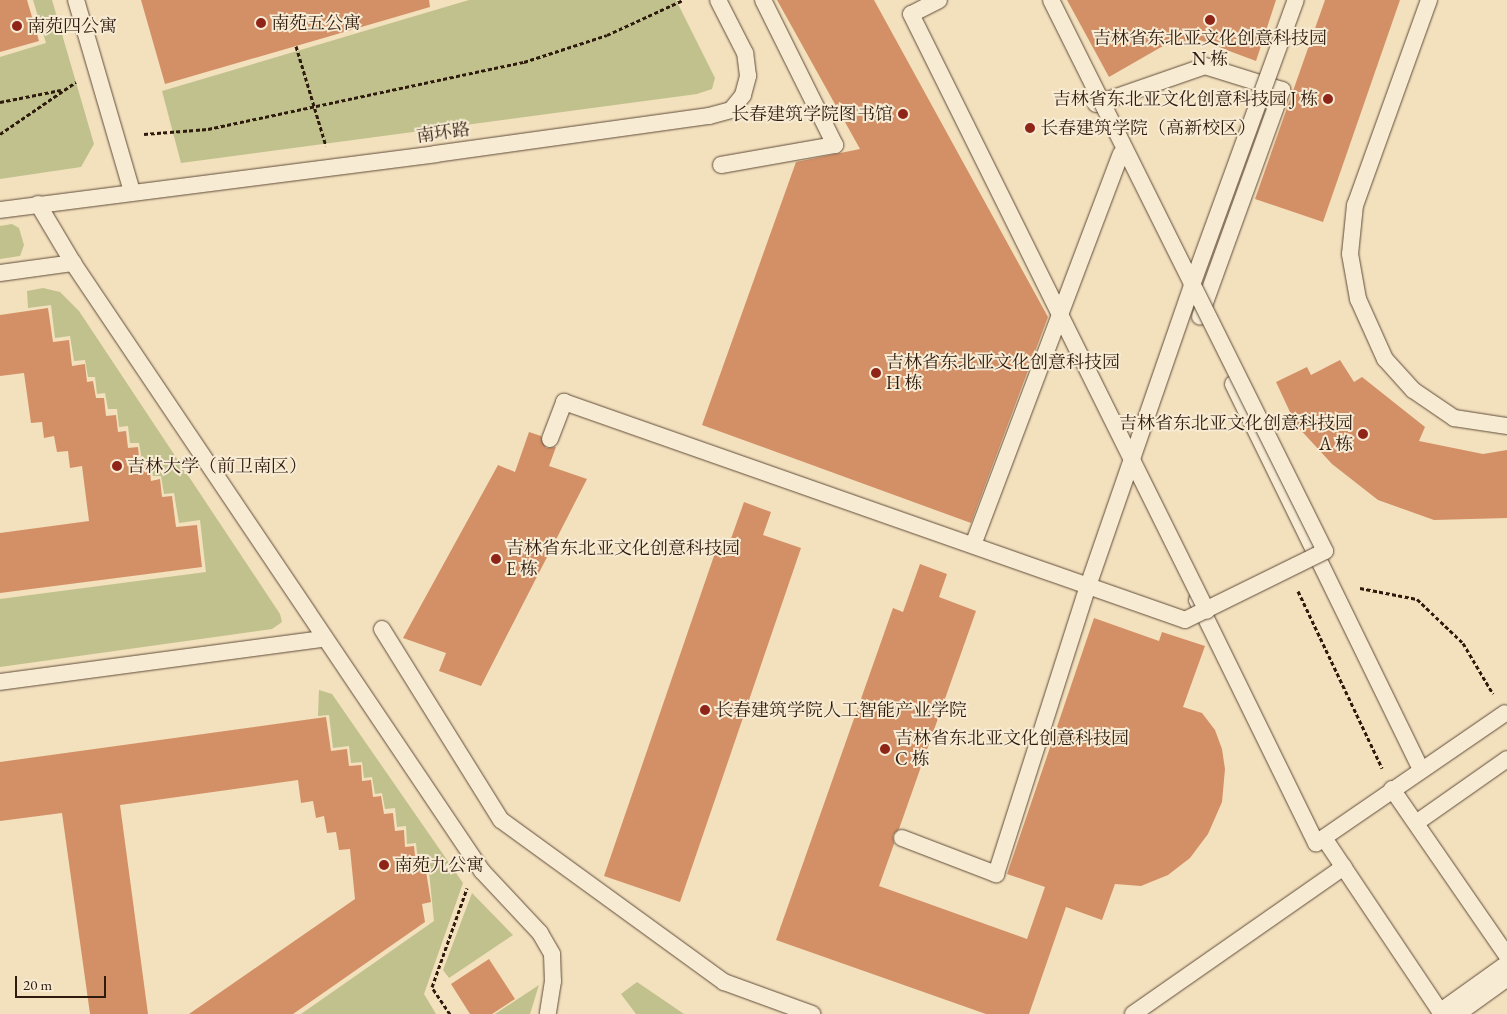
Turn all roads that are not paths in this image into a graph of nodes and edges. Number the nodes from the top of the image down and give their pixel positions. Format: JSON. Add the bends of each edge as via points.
{"nodes":[{"id":1,"x":76,"y":0,"type":"edge"},
{"id":2,"x":718,"y":0,"type":"edge"},
{"id":3,"x":763,"y":0,"type":"edge"},
{"id":4,"x":940,"y":0,"type":"edge"},
{"id":5,"x":1046,"y":0,"type":"edge"},
{"id":6,"x":1051,"y":0,"type":"edge"},
{"id":7,"x":1296,"y":0,"type":"edge"},
{"id":8,"x":1429,"y":0,"type":"edge"},
{"id":9,"x":1096,"y":104,"type":"junction"},
{"id":10,"x":1121,"y":154,"type":"junction"},
{"id":11,"x":721,"y":165,"type":"dead end"},
{"id":12,"x":132,"y":191,"type":"junction"},
{"id":13,"x":38,"y":204,"type":"junction"},
{"id":14,"x":0,"y":210,"type":"edge"},
{"id":15,"x":73,"y":264,"type":"junction"},
{"id":16,"x":0,"y":273,"type":"edge"},
{"id":17,"x":1192,"y":285,"type":"junction"},
{"id":18,"x":1060,"y":314,"type":"junction"},
{"id":19,"x":1200,"y":317,"type":"junction"},
{"id":20,"x":1507,"y":426,"type":"edge"},
{"id":21,"x":550,"y":439,"type":"dead end"},
{"id":22,"x":1132,"y":460,"type":"junction"},
{"id":23,"x":972,"y":545,"type":"junction"},
{"id":24,"x":1088,"y":586,"type":"junction"},
{"id":25,"x":1207,"y":611,"type":"junction"},
{"id":26,"x":382,"y":629,"type":"dead end"},
{"id":27,"x":324,"y":639,"type":"junction"},
{"id":28,"x":0,"y":682,"type":"edge"},
{"id":29,"x":1505,"y":714,"type":"road end"},
{"id":30,"x":1507,"y":759,"type":"edge"},
{"id":31,"x":1421,"y":769,"type":"junction"},
{"id":32,"x":1392,"y":789,"type":"junction"},
{"id":33,"x":1416,"y":823,"type":"junction"},
{"id":34,"x":902,"y":838,"type":"dead end"},
{"id":35,"x":1324,"y":838,"type":"junction"},
{"id":36,"x":1344,"y":867,"type":"junction"},
{"id":37,"x":1507,"y":956,"type":"edge"},
{"id":38,"x":1507,"y":971,"type":"edge"},
{"id":39,"x":548,"y":1014,"type":"edge"},
{"id":40,"x":812,"y":1014,"type":"edge"},
{"id":41,"x":1133,"y":1014,"type":"edge"},
{"id":42,"x":1442,"y":1014,"type":"edge"},
{"id":43,"x":1446,"y":1014,"type":"edge"}],
"edges":[{"from":1,"to":12,"type":"lane"},
{"from":2,"to":12,"type":"lane","name":"南环路","via":[[745,54],[747,68],[743,95],[731,110],[709,116],[332,167]]},
{"from":3,"to":11,"type":"lane","via":[[835,146]]},
{"from":4,"to":18,"type":"lane","bridge":true,"via":[[911,14]]},
{"from":4,"to":35,"type":"lane","via":[[911,15],[1316,843]]},
{"from":5,"to":9,"type":"lane"},
{"from":6,"to":17,"type":"lane","bridge":true},
{"from":7,"to":17,"type":"lane","bridge":true},
{"from":8,"to":20,"type":"lane","via":[[1355,205],[1350,254],[1358,299],[1385,359],[1413,390],[1454,418]]},
{"from":9,"to":10,"type":"lane"},
{"from":9,"to":19,"type":"lane","via":[[1205,66],[1282,90]]},
{"from":10,"to":18,"type":"lane","bridge":true},
{"from":10,"to":19,"type":"lane"},
{"from":12,"to":13,"type":"lane","name":"南环路"},
{"from":13,"to":14,"type":"lane","name":"南环路"},
{"from":13,"to":15,"type":"lane"},
{"from":15,"to":16,"type":"lane"},
{"from":15,"to":27,"type":"lane"},
{"from":17,"to":22,"type":"lane","bridge":true},
{"from":17,"to":25,"type":"lane","bridge":true,"via":[[1324,551]]},
{"from":18,"to":22,"type":"lane","bridge":true},
{"from":18,"to":23,"type":"lane","bridge":true},
{"from":19,"to":31,"type":"lane"},
{"from":21,"to":23,"type":"lane","bridge":true,"via":[[564,402],[592,406]]},
{"from":22,"to":24,"type":"lane","bridge":true},
{"from":22,"to":25,"type":"lane","bridge":true},
{"from":23,"to":24,"type":"lane","bridge":true},
{"from":24,"to":25,"type":"lane","bridge":true,"via":[[1185,620]]},
{"from":24,"to":34,"type":"lane","bridge":true,"via":[[996,874]]},
{"from":26,"to":40,"type":"lane","via":[[501,820],[724,982]]},
{"from":27,"to":28,"type":"lane"},
{"from":27,"to":39,"type":"lane","via":[[482,871],[540,933],[552,954],[553,981]]},
{"from":29,"to":31,"type":"lane"},
{"from":30,"to":33,"type":"lane"},
{"from":31,"to":32,"type":"lane"},
{"from":32,"to":33,"type":"lane"},
{"from":32,"to":35,"type":"lane"},
{"from":33,"to":37,"type":"lane"},
{"from":35,"to":36,"type":"lane"},
{"from":36,"to":41,"type":"lane"},
{"from":36,"to":42,"type":"lane"},
{"from":38,"to":43,"type":"street"}]}
